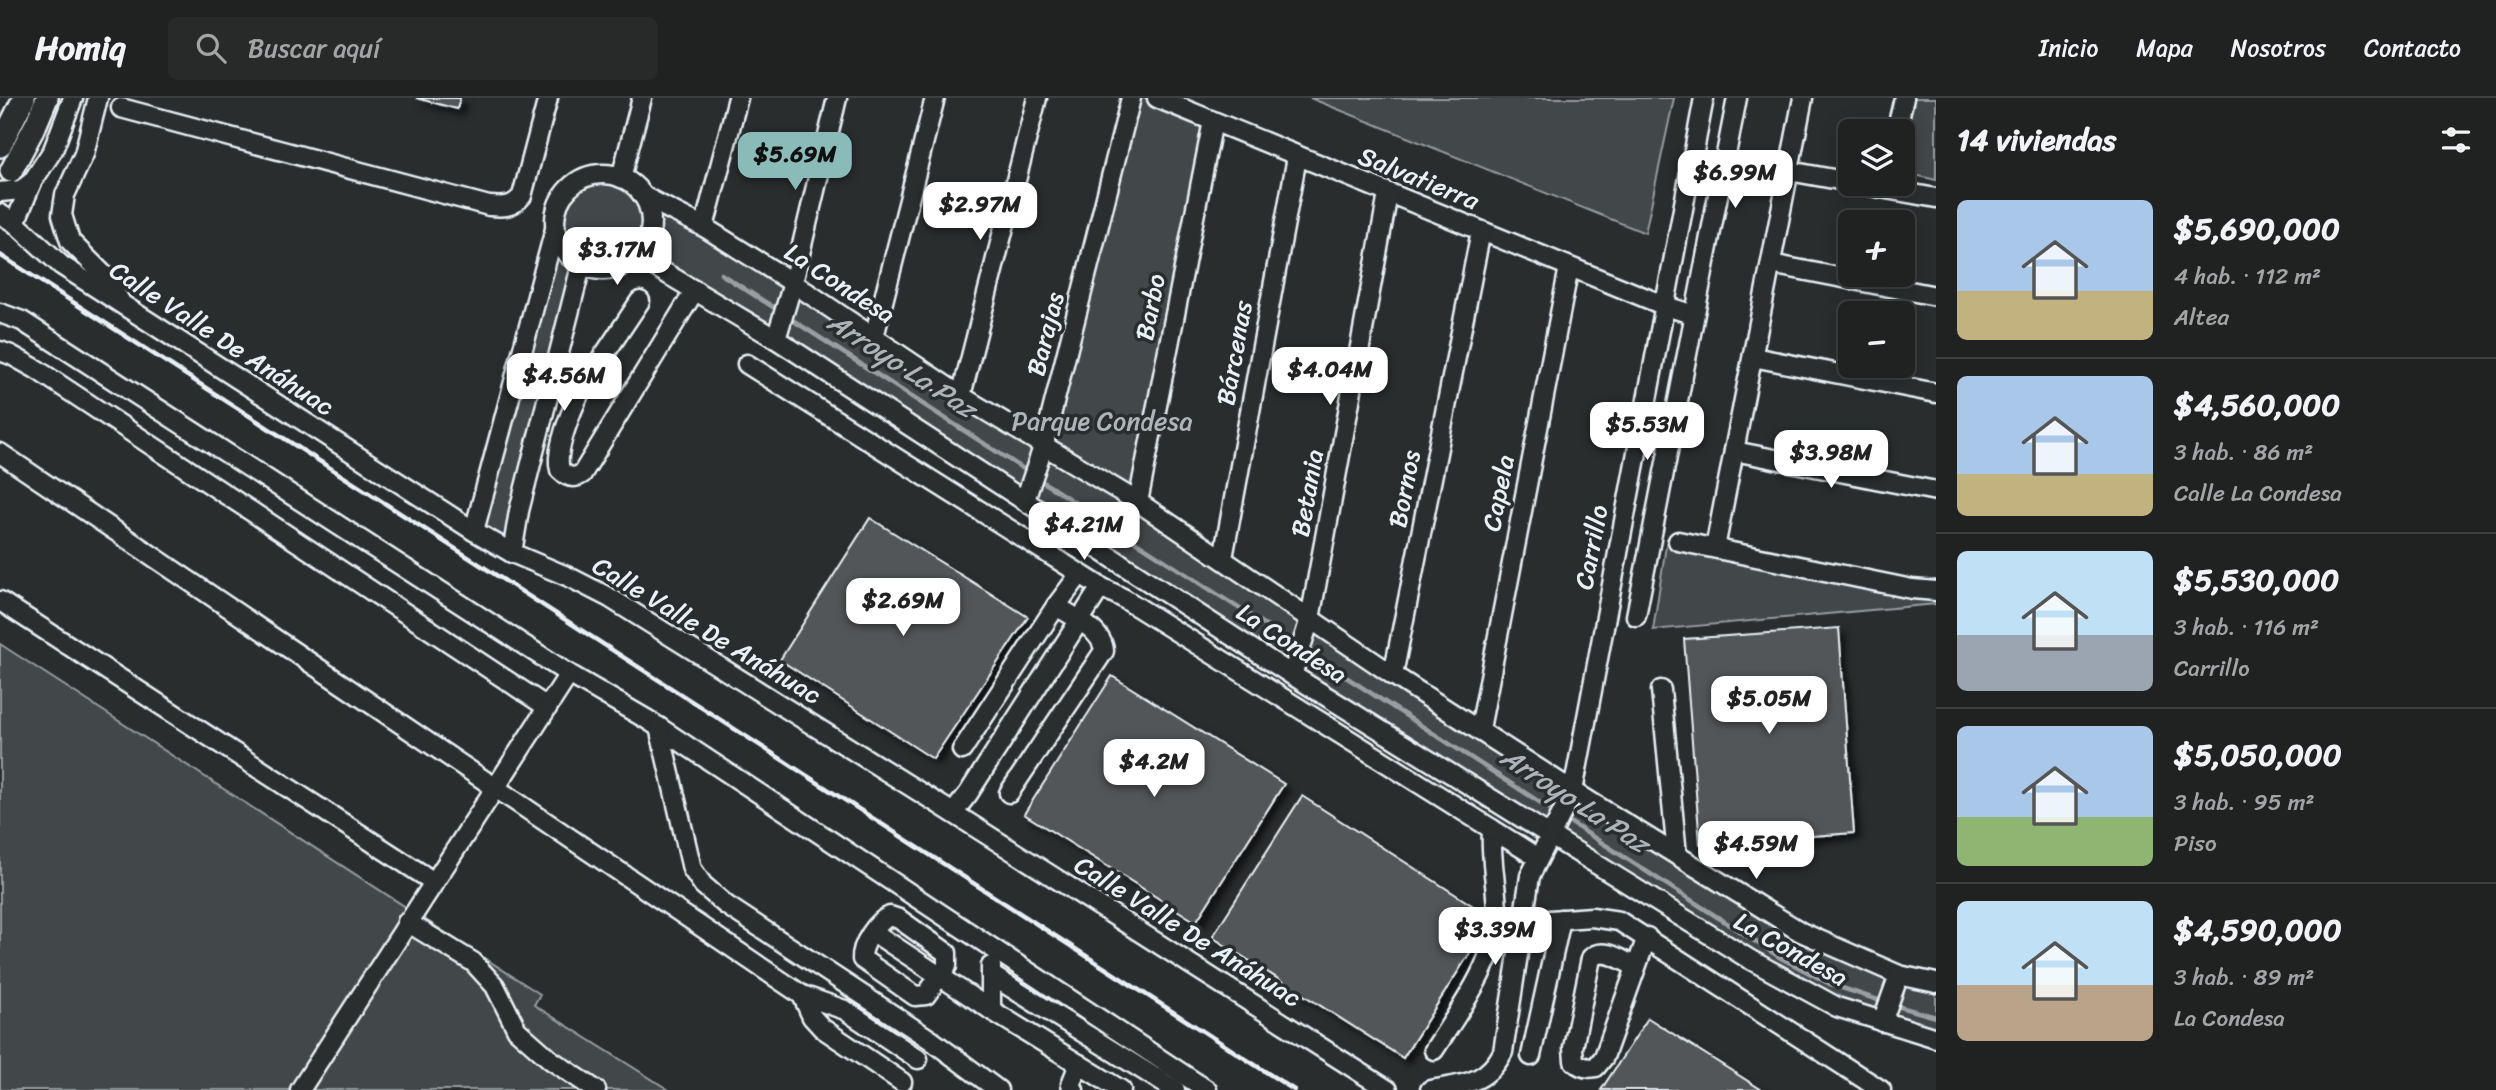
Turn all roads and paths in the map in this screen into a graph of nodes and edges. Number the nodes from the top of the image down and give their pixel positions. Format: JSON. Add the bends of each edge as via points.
{"nodes":[{"id":1,"x":24,"y":98,"type":"edge"},
{"id":2,"x":47,"y":98,"type":"edge"},
{"id":3,"x":73,"y":98,"type":"edge"},
{"id":4,"x":98,"y":98,"type":"edge"},
{"id":5,"x":548,"y":98,"type":"edge"},
{"id":6,"x":642,"y":98,"type":"edge"},
{"id":7,"x":738,"y":98,"type":"edge"},
{"id":8,"x":837,"y":98,"type":"edge"},
{"id":9,"x":935,"y":98,"type":"edge"},
{"id":10,"x":1037,"y":98,"type":"edge"},
{"id":11,"x":1131,"y":98,"type":"edge"},
{"id":12,"x":1157,"y":98,"type":"edge"},
{"id":13,"x":1704,"y":98,"type":"edge"},
{"id":14,"x":1737,"y":98,"type":"edge"},
{"id":15,"x":1803,"y":98,"type":"edge"},
{"id":16,"x":1904,"y":98,"type":"edge"},
{"id":17,"x":121,"y":108,"type":"dead end"},
{"id":18,"x":1899,"y":119,"type":"edge"},
{"id":19,"x":1213,"y":121,"type":"junction"},
{"id":20,"x":0,"y":146,"type":"edge"},
{"id":21,"x":1297,"y":157,"type":"junction"},
{"id":22,"x":11,"y":171,"type":"dead end"},
{"id":23,"x":1789,"y":171,"type":"junction"},
{"id":24,"x":621,"y":178,"type":"junction"},
{"id":25,"x":1838,"y":180,"type":"edge"},
{"id":26,"x":33,"y":182,"type":"junction"},
{"id":27,"x":0,"y":192,"type":"edge"},
{"id":28,"x":1915,"y":193,"type":"edge"},
{"id":29,"x":1388,"y":194,"type":"junction"},
{"id":30,"x":643,"y":196,"type":"junction"},
{"id":31,"x":1936,"y":198,"type":"edge"},
{"id":32,"x":7,"y":219,"type":"edge"},
{"id":33,"x":705,"y":227,"type":"junction"},
{"id":34,"x":555,"y":229,"type":"junction"},
{"id":35,"x":1481,"y":231,"type":"junction"},
{"id":36,"x":637,"y":256,"type":"junction"},
{"id":37,"x":1770,"y":264,"type":"junction"},
{"id":38,"x":582,"y":265,"type":"junction"},
{"id":39,"x":1569,"y":267,"type":"junction"},
{"id":40,"x":793,"y":283,"type":"junction"},
{"id":41,"x":695,"y":290,"type":"junction"},
{"id":42,"x":1936,"y":296,"type":"edge"},
{"id":43,"x":640,"y":301,"type":"dead end"},
{"id":44,"x":121,"y":304,"type":"junction"},
{"id":45,"x":1663,"y":305,"type":"junction"},
{"id":46,"x":0,"y":313,"type":"edge"},
{"id":47,"x":1694,"y":315,"type":"junction"},
{"id":48,"x":874,"y":337,"type":"junction"},
{"id":49,"x":776,"y":339,"type":"junction"},
{"id":50,"x":0,"y":351,"type":"edge"},
{"id":51,"x":1753,"y":357,"type":"junction"},
{"id":52,"x":747,"y":365,"type":"dead end"},
{"id":53,"x":1936,"y":393,"type":"edge"},
{"id":54,"x":961,"y":396,"type":"junction"},
{"id":55,"x":1043,"y":447,"type":"junction"},
{"id":56,"x":1734,"y":451,"type":"junction"},
{"id":57,"x":0,"y":453,"type":"edge"},
{"id":58,"x":1936,"y":491,"type":"edge"},
{"id":59,"x":1025,"y":500,"type":"junction"},
{"id":60,"x":1138,"y":502,"type":"junction"},
{"id":61,"x":474,"y":531,"type":"junction"},
{"id":62,"x":1678,"y":541,"type":"dead end"},
{"id":63,"x":1715,"y":548,"type":"junction"},
{"id":64,"x":512,"y":553,"type":"junction"},
{"id":65,"x":1223,"y":558,"type":"junction"},
{"id":66,"x":1080,"y":574,"type":"junction"},
{"id":67,"x":1101,"y":587,"type":"junction"},
{"id":68,"x":1936,"y":591,"type":"edge"},
{"id":69,"x":0,"y":601,"type":"edge"},
{"id":70,"x":1056,"y":606,"type":"junction"},
{"id":71,"x":1636,"y":616,"type":"dead end"},
{"id":72,"x":1310,"y":619,"type":"junction"},
{"id":73,"x":1079,"y":621,"type":"junction"},
{"id":74,"x":569,"y":674,"type":"junction"},
{"id":75,"x":1394,"y":675,"type":"junction"},
{"id":76,"x":1292,"y":676,"type":"junction"},
{"id":77,"x":1661,"y":690,"type":"dead end"},
{"id":78,"x":547,"y":707,"type":"junction"},
{"id":79,"x":659,"y":727,"type":"junction"},
{"id":80,"x":1480,"y":729,"type":"junction"},
{"id":81,"x":962,"y":750,"type":"dead end"},
{"id":82,"x":496,"y":787,"type":"junction"},
{"id":83,"x":1009,"y":793,"type":"dead end"},
{"id":84,"x":1571,"y":794,"type":"junction"},
{"id":85,"x":953,"y":813,"type":"junction"},
{"id":86,"x":1492,"y":829,"type":"junction"},
{"id":87,"x":1552,"y":832,"type":"junction"},
{"id":88,"x":1678,"y":855,"type":"junction"},
{"id":89,"x":1538,"y":858,"type":"junction"},
{"id":90,"x":434,"y":883,"type":"junction"},
{"id":91,"x":1562,"y":919,"type":"junction"},
{"id":92,"x":407,"y":922,"type":"junction"},
{"id":93,"x":1522,"y":922,"type":"junction"},
{"id":94,"x":873,"y":932,"type":"junction"},
{"id":95,"x":1647,"y":937,"type":"junction"},
{"id":96,"x":990,"y":945,"type":"junction"},
{"id":97,"x":1636,"y":967,"type":"junction"},
{"id":98,"x":991,"y":975,"type":"junction"},
{"id":99,"x":940,"y":976,"type":"junction"},
{"id":100,"x":1898,"y":979,"type":"junction"},
{"id":101,"x":1936,"y":983,"type":"edge"},
{"id":102,"x":802,"y":995,"type":"junction"},
{"id":103,"x":991,"y":1010,"type":"junction"},
{"id":104,"x":1883,"y":1018,"type":"junction"},
{"id":105,"x":1936,"y":1038,"type":"edge"},
{"id":106,"x":931,"y":1040,"type":"junction"},
{"id":107,"x":1434,"y":1051,"type":"dead end"},
{"id":108,"x":1531,"y":1056,"type":"dead end"},
{"id":109,"x":918,"y":1059,"type":"junction"},
{"id":110,"x":1079,"y":1064,"type":"junction"},
{"id":111,"x":900,"y":1086,"type":"edge"},
{"id":112,"x":300,"y":1090,"type":"edge"},
{"id":113,"x":596,"y":1090,"type":"edge"},
{"id":114,"x":998,"y":1090,"type":"edge"},
{"id":115,"x":1074,"y":1090,"type":"edge"},
{"id":116,"x":1121,"y":1090,"type":"edge"},
{"id":117,"x":1175,"y":1090,"type":"edge"},
{"id":118,"x":1207,"y":1090,"type":"edge"},
{"id":119,"x":1388,"y":1090,"type":"edge"},
{"id":120,"x":1430,"y":1090,"type":"edge"},
{"id":121,"x":1881,"y":1090,"type":"edge"}],
"edges":[{"from":1,"to":20,"type":"main road"},
{"from":2,"to":22,"type":"main road"},
{"from":3,"to":26,"type":"street","via":[[53,150]]},
{"from":4,"to":44,"type":"street","via":[[62,215],[70,241],[106,277]]},
{"from":5,"to":17,"type":"street","via":[[522,196],[501,207]]},
{"from":6,"to":24,"type":"street"},
{"from":7,"to":33,"type":"street"},
{"from":8,"to":40,"type":"street"},
{"from":9,"to":48,"type":"street"},
{"from":10,"to":54,"type":"street"},
{"from":11,"to":55,"type":"street","name":"Barajas"},
{"from":12,"to":19,"type":"street","name":"Salvatierra"},
{"from":13,"to":45,"type":"street","name":"Carrillo"},
{"from":14,"to":47,"type":"street"},
{"from":15,"to":23,"type":"street"},
{"from":16,"to":18,"type":"street"},
{"from":19,"to":21,"type":"street","name":"Salvatierra"},
{"from":19,"to":60,"type":"street","name":"Barbo"},
{"from":21,"to":29,"type":"street","name":"Salvatierra"},
{"from":21,"to":65,"type":"street","name":"Bárcenas"},
{"from":23,"to":25,"type":"street"},
{"from":23,"to":37,"type":"street"},
{"from":24,"to":30,"type":"street"},
{"from":24,"to":34,"type":"street","via":[[607,174],[579,180],[557,208]]},
{"from":26,"to":27,"type":"street","via":[[20,190]]},
{"from":26,"to":32,"type":"street"},
{"from":28,"to":31,"type":"street"},
{"from":29,"to":35,"type":"street","name":"Salvatierra"},
{"from":29,"to":72,"type":"street","name":"Betania"},
{"from":30,"to":33,"type":"street","name":"La Condesa"},
{"from":30,"to":36,"type":"street","via":[[651,227]]},
{"from":32,"to":44,"type":"street","name":"Calle Valle De Anáhuac","via":[[61,265]]},
{"from":33,"to":40,"type":"street","name":"La Condesa"},
{"from":34,"to":38,"type":"street","via":[[559,244]]},
{"from":34,"to":61,"type":"street"},
{"from":35,"to":39,"type":"street","name":"Salvatierra"},
{"from":35,"to":75,"type":"street","name":"Bornos"},
{"from":36,"to":38,"type":"street","via":[[621,267],[601,270]]},
{"from":36,"to":41,"type":"street","name":"La Condesa"},
{"from":37,"to":42,"type":"street"},
{"from":37,"to":51,"type":"street"},
{"from":38,"to":64,"type":"street"},
{"from":39,"to":45,"type":"street","name":"Salvatierra"},
{"from":39,"to":80,"type":"street","name":"Capela"},
{"from":40,"to":48,"type":"street","name":"La Condesa"},
{"from":40,"to":49,"type":"street"},
{"from":41,"to":43,"type":"street","via":[[582,474],[568,476],[558,459],[575,402]]},
{"from":41,"to":49,"type":"street","name":"La Condesa"},
{"from":44,"to":61,"type":"street","name":"Calle Valle De Anáhuac"},
{"from":45,"to":47,"type":"street","name":"Salvatierra"},
{"from":45,"to":84,"type":"street","name":"Carrillo"},
{"from":46,"to":74,"type":"street","via":[[22,321]]},
{"from":47,"to":71,"type":"street"},
{"from":48,"to":54,"type":"street","name":"La Condesa"},
{"from":49,"to":59,"type":"street","name":"La Condesa"},
{"from":50,"to":78,"type":"street","via":[[36,369]]},
{"from":51,"to":53,"type":"street"},
{"from":51,"to":56,"type":"street"},
{"from":52,"to":66,"type":"street"},
{"from":54,"to":55,"type":"street","name":"La Condesa"},
{"from":55,"to":59,"type":"street","name":"Barajas"},
{"from":55,"to":60,"type":"street","name":"La Condesa"},
{"from":56,"to":58,"type":"street"},
{"from":56,"to":63,"type":"street"},
{"from":57,"to":82,"type":"street"},
{"from":59,"to":76,"type":"street","name":"La Condesa"},
{"from":60,"to":65,"type":"street","name":"La Condesa"},
{"from":61,"to":64,"type":"street","name":"Calle Valle De Anáhuac"},
{"from":62,"to":63,"type":"street"},
{"from":63,"to":68,"type":"street"},
{"from":64,"to":85,"type":"street","name":"Calle Valle De Anáhuac","via":[[610,598]]},
{"from":65,"to":72,"type":"street","name":"La Condesa"},
{"from":66,"to":67,"type":"street"},
{"from":66,"to":70,"type":"street"},
{"from":67,"to":73,"type":"street"},
{"from":67,"to":86,"type":"street"},
{"from":69,"to":90,"type":"street"},
{"from":70,"to":73,"type":"street"},
{"from":70,"to":81,"type":"street"},
{"from":72,"to":75,"type":"street","name":"La Condesa"},
{"from":72,"to":76,"type":"street","name":"Betania"},
{"from":73,"to":83,"type":"street","via":[[1098,636],[1104,651]]},
{"from":73,"to":85,"type":"street"},
{"from":74,"to":78,"type":"street"},
{"from":74,"to":79,"type":"street"},
{"from":75,"to":80,"type":"street","name":"La Condesa"},
{"from":76,"to":87,"type":"street","name":"La Condesa"},
{"from":77,"to":88,"type":"street"},
{"from":78,"to":82,"type":"street"},
{"from":79,"to":96,"type":"street"},
{"from":79,"to":106,"type":"street","via":[[692,869],[703,886]]},
{"from":80,"to":84,"type":"street","name":"La Condesa"},
{"from":82,"to":90,"type":"street"},
{"from":82,"to":102,"type":"street"},
{"from":84,"to":87,"type":"street","name":"Carrillo"},
{"from":84,"to":88,"type":"street","name":"La Condesa"},
{"from":85,"to":119,"type":"street","name":"Calle Valle De Anáhuac"},
{"from":86,"to":89,"type":"street"},
{"from":86,"to":107,"type":"street","via":[[1494,939],[1477,982]]},
{"from":87,"to":89,"type":"street","name":"Carrillo"},
{"from":87,"to":104,"type":"street","name":"La Condesa","via":[[1798,987],[1837,1007]]},
{"from":88,"to":100,"type":"street","name":"La Condesa","via":[[1801,932]]},
{"from":89,"to":93,"type":"street","name":"Carrillo"},
{"from":90,"to":92,"type":"street"},
{"from":91,"to":93,"type":"street"},
{"from":91,"to":95,"type":"street","via":[[1606,918]]},
{"from":91,"to":108,"type":"street"},
{"from":92,"to":112,"type":"street"},
{"from":92,"to":113,"type":"street","via":[[481,970],[495,986],[517,1030]]},
{"from":93,"to":120,"type":"street","name":"Carrillo","via":[[1503,1052],[1496,1065],[1471,1082]]},
{"from":94,"to":99,"type":"street"},
{"from":94,"to":99,"type":"street","via":[[885,918],[899,919],[947,953],[947,966]]},
{"from":94,"to":99,"type":"street","via":[[861,956],[874,969],[919,997],[929,992]]},
{"from":95,"to":97,"type":"street"},
{"from":95,"to":121,"type":"street"},
{"from":96,"to":98,"type":"street"},
{"from":96,"to":118,"type":"street"},
{"from":97,"to":97,"type":"street","via":[[1604,1057],[1595,1067],[1578,1065],[1573,1048],[1591,958],[1602,952]]},
{"from":98,"to":103,"type":"street"},
{"from":98,"to":117,"type":"street"},
{"from":99,"to":103,"type":"street"},
{"from":100,"to":101,"type":"street","name":"La Condesa"},
{"from":100,"to":104,"type":"street"},
{"from":102,"to":109,"type":"street","via":[[838,1006]]},
{"from":102,"to":111,"type":"street","via":[[822,1028]]},
{"from":103,"to":110,"type":"street"},
{"from":104,"to":105,"type":"street","name":"La Condesa"},
{"from":106,"to":109,"type":"street"},
{"from":106,"to":114,"type":"street"},
{"from":109,"to":111,"type":"street"},
{"from":110,"to":115,"type":"street","via":[[1071,1084]]},
{"from":110,"to":116,"type":"street"}]}
